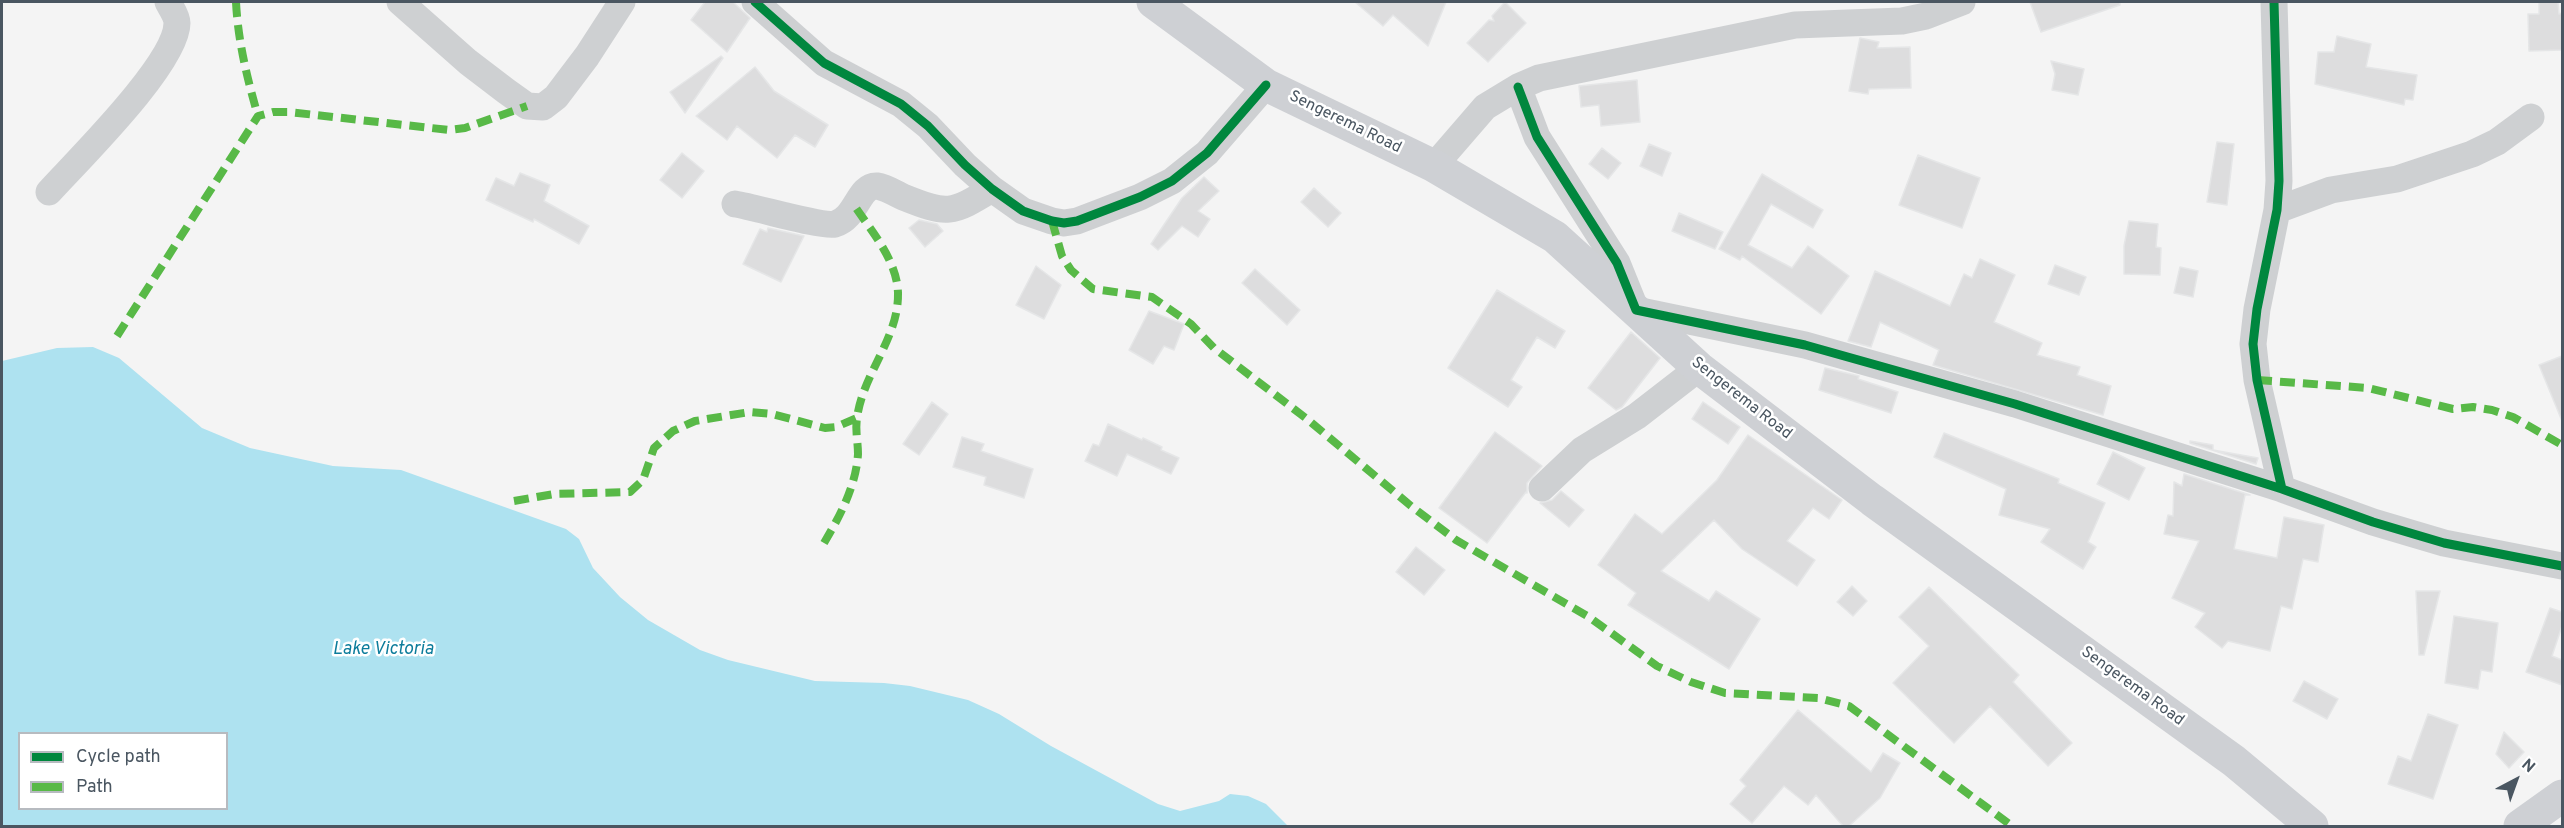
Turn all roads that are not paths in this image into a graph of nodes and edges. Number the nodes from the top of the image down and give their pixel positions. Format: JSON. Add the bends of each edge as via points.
{"nodes":[{"id":1,"x":168,"y":2,"type":"edge"},
{"id":2,"x":622,"y":2,"type":"edge"},
{"id":3,"x":756,"y":2,"type":"edge"},
{"id":4,"x":1153,"y":2,"type":"edge"},
{"id":5,"x":1962,"y":2,"type":"edge"},
{"id":6,"x":2274,"y":2,"type":"edge"},
{"id":7,"x":414,"y":7,"type":"edge"},
{"id":8,"x":1266,"y":85,"type":"junction"},
{"id":9,"x":1518,"y":87,"type":"junction"},
{"id":10,"x":2531,"y":117,"type":"dead end"},
{"id":11,"x":1434,"y":166,"type":"junction"},
{"id":12,"x":992,"y":189,"type":"junction"},
{"id":13,"x":49,"y":192,"type":"dead end"},
{"id":14,"x":735,"y":204,"type":"dead end"},
{"id":15,"x":2277,"y":210,"type":"junction"},
{"id":16,"x":1636,"y":310,"type":"junction"},
{"id":17,"x":1699,"y":368,"type":"junction"},
{"id":18,"x":1542,"y":488,"type":"dead end"},
{"id":19,"x":2282,"y":489,"type":"junction"},
{"id":20,"x":2562,"y":566,"type":"edge"},
{"id":21,"x":2562,"y":796,"type":"edge"},
{"id":22,"x":2312,"y":826,"type":"edge"},
{"id":23,"x":2520,"y":826,"type":"edge"}],
"edges":[{"from":1,"to":13,"type":"street","via":[[177,21],[175,34],[159,65]]},
{"from":2,"to":7,"type":"street","via":[[556,97],[543,106],[527,106],[468,62]]},
{"from":3,"to":12,"type":"street","via":[[824,63],[928,126]]},
{"from":4,"to":8,"type":"main road","name":"Sengerema Road"},
{"from":5,"to":9,"type":"street","via":[[1902,21],[1795,25],[1539,78]]},
{"from":6,"to":15,"type":"street"},
{"from":8,"to":11,"type":"main road","name":"Sengerema Road"},
{"from":8,"to":12,"type":"street","via":[[1207,153],[1172,181],[1099,213],[1064,223],[1039,219]]},
{"from":9,"to":11,"type":"street","via":[[1485,107]]},
{"from":9,"to":16,"type":"street","via":[[1536,136],[1617,263]]},
{"from":10,"to":15,"type":"street","via":[[2497,142],[2462,157],[2397,179],[2331,190]]},
{"from":11,"to":16,"type":"main road","name":"Sengerema Road","via":[[1555,237]]},
{"from":12,"to":14,"type":"street","via":[[965,206],[948,211],[879,186],[868,188],[845,219],[828,224]]},
{"from":15,"to":19,"type":"street","via":[[2253,344],[2257,380]]},
{"from":16,"to":17,"type":"main road","name":"Sengerema Road"},
{"from":16,"to":19,"type":"street","via":[[1805,345],[2015,404]]},
{"from":17,"to":18,"type":"street","via":[[1643,412],[1582,450]]},
{"from":17,"to":22,"type":"main road","name":"Sengerema Road","via":[[1872,500],[2234,761]]},
{"from":19,"to":20,"type":"street","via":[[2444,543]]},
{"from":21,"to":23,"type":"main road"}]}
